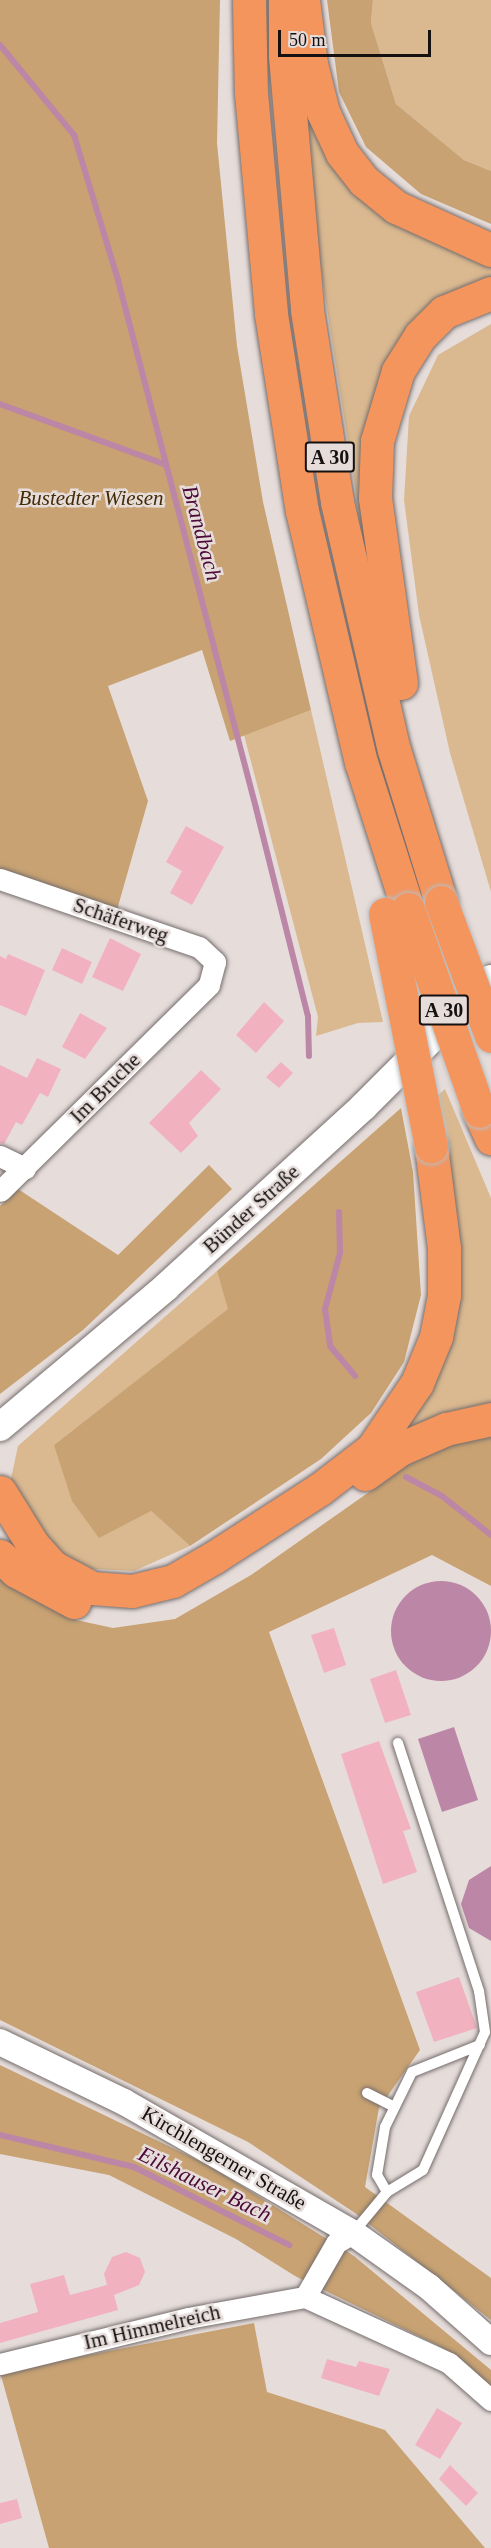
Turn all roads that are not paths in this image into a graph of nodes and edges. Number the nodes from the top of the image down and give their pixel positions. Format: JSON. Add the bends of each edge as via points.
{"nodes":[{"id":1,"x":249,"y":0,"type":"edge"},
{"id":2,"x":285,"y":0,"type":"edge"},
{"id":3,"x":303,"y":0,"type":"edge"},
{"id":4,"x":491,"y":250,"type":"edge"},
{"id":5,"x":491,"y":293,"type":"edge"},
{"id":6,"x":0,"y":879,"type":"edge"},
{"id":7,"x":441,"y":902,"type":"junction"},
{"id":8,"x":396,"y":911,"type":"junction"},
{"id":9,"x":491,"y":979,"type":"edge"},
{"id":10,"x":209,"y":985,"type":"joint"},
{"id":11,"x":491,"y":1036,"type":"edge"},
{"id":12,"x":485,"y":1124,"type":"edge"},
{"id":13,"x":0,"y":1156,"type":"edge"},
{"id":14,"x":25,"y":1168,"type":"junction"},
{"id":15,"x":0,"y":1191,"type":"edge"},
{"id":16,"x":491,"y":1419,"type":"edge"},
{"id":17,"x":0,"y":1427,"type":"edge"},
{"id":18,"x":0,"y":1492,"type":"edge"},
{"id":19,"x":0,"y":1556,"type":"edge"},
{"id":20,"x":398,"y":1743,"type":"dead end"},
{"id":21,"x":0,"y":2042,"type":"edge"},
{"id":22,"x":480,"y":2045,"type":"junction"},
{"id":23,"x":367,"y":2093,"type":"dead end"},
{"id":24,"x":395,"y":2107,"type":"junction"},
{"id":25,"x":387,"y":2192,"type":"junction"},
{"id":26,"x":353,"y":2233,"type":"junction"},
{"id":27,"x":304,"y":2297,"type":"junction"},
{"id":28,"x":491,"y":2342,"type":"edge"},
{"id":29,"x":0,"y":2364,"type":"edge"},
{"id":30,"x":491,"y":2400,"type":"edge"}],
"edges":[{"from":1,"to":8,"type":"highway","number":"A 30","via":[[251,93],[271,314],[302,510]]},
{"from":2,"to":7,"type":"highway","number":"A 30","via":[[285,56],[307,310],[337,502],[394,750]]},
{"from":3,"to":4,"type":"highway","via":[[313,74],[342,153],[364,181],[396,207]]},
{"from":5,"to":7,"type":"highway","via":[[444,312],[420,336],[398,371],[377,441],[375,498],[393,644],[413,744],[450,873]]},
{"from":6,"to":10,"type":"street","name":"Schäferweg","via":[[199,947],[215,962]]},
{"from":7,"to":11,"type":"highway","number":"A 30","bridge":true},
{"from":8,"to":12,"type":"highway","number":"A 30","bridge":true},
{"from":8,"to":18,"type":"highway","bridge":true,"via":[[444,1248],[440,1316],[417,1383],[372,1449],[320,1490],[173,1581],[132,1591],[92,1588],[53,1567],[33,1545]]},
{"from":9,"to":17,"type":"main road","name":"Bünder Straße","via":[[363,1107],[166,1287]]},
{"from":10,"to":14,"type":"street","name":"Im Bruche"},
{"from":13,"to":14,"type":"street"},
{"from":14,"to":15,"type":"street","name":"Im Bruche"},
{"from":16,"to":19,"type":"highway","via":[[446,1429],[400,1449],[262,1546],[172,1599],[132,1610],[67,1601]]},
{"from":20,"to":22,"type":"lane","via":[[479,1991],[485,2032]]},
{"from":21,"to":26,"type":"street","name":"Kirchlengerner Straße","via":[[134,2107]]},
{"from":22,"to":24,"type":"lane","via":[[412,2072]]},
{"from":22,"to":25,"type":"lane","via":[[423,2170]]},
{"from":23,"to":24,"type":"lane"},
{"from":24,"to":25,"type":"lane","via":[[385,2127],[377,2175]]},
{"from":25,"to":26,"type":"lane"},
{"from":26,"to":27,"type":"street","via":[[336,2243]]},
{"from":26,"to":28,"type":"street","name":"Kirchlengerner Straße","via":[[429,2287]]},
{"from":27,"to":29,"type":"street","name":"Im Himmelreich","via":[[188,2318]]},
{"from":27,"to":30,"type":"street","via":[[449,2363]]}]}
